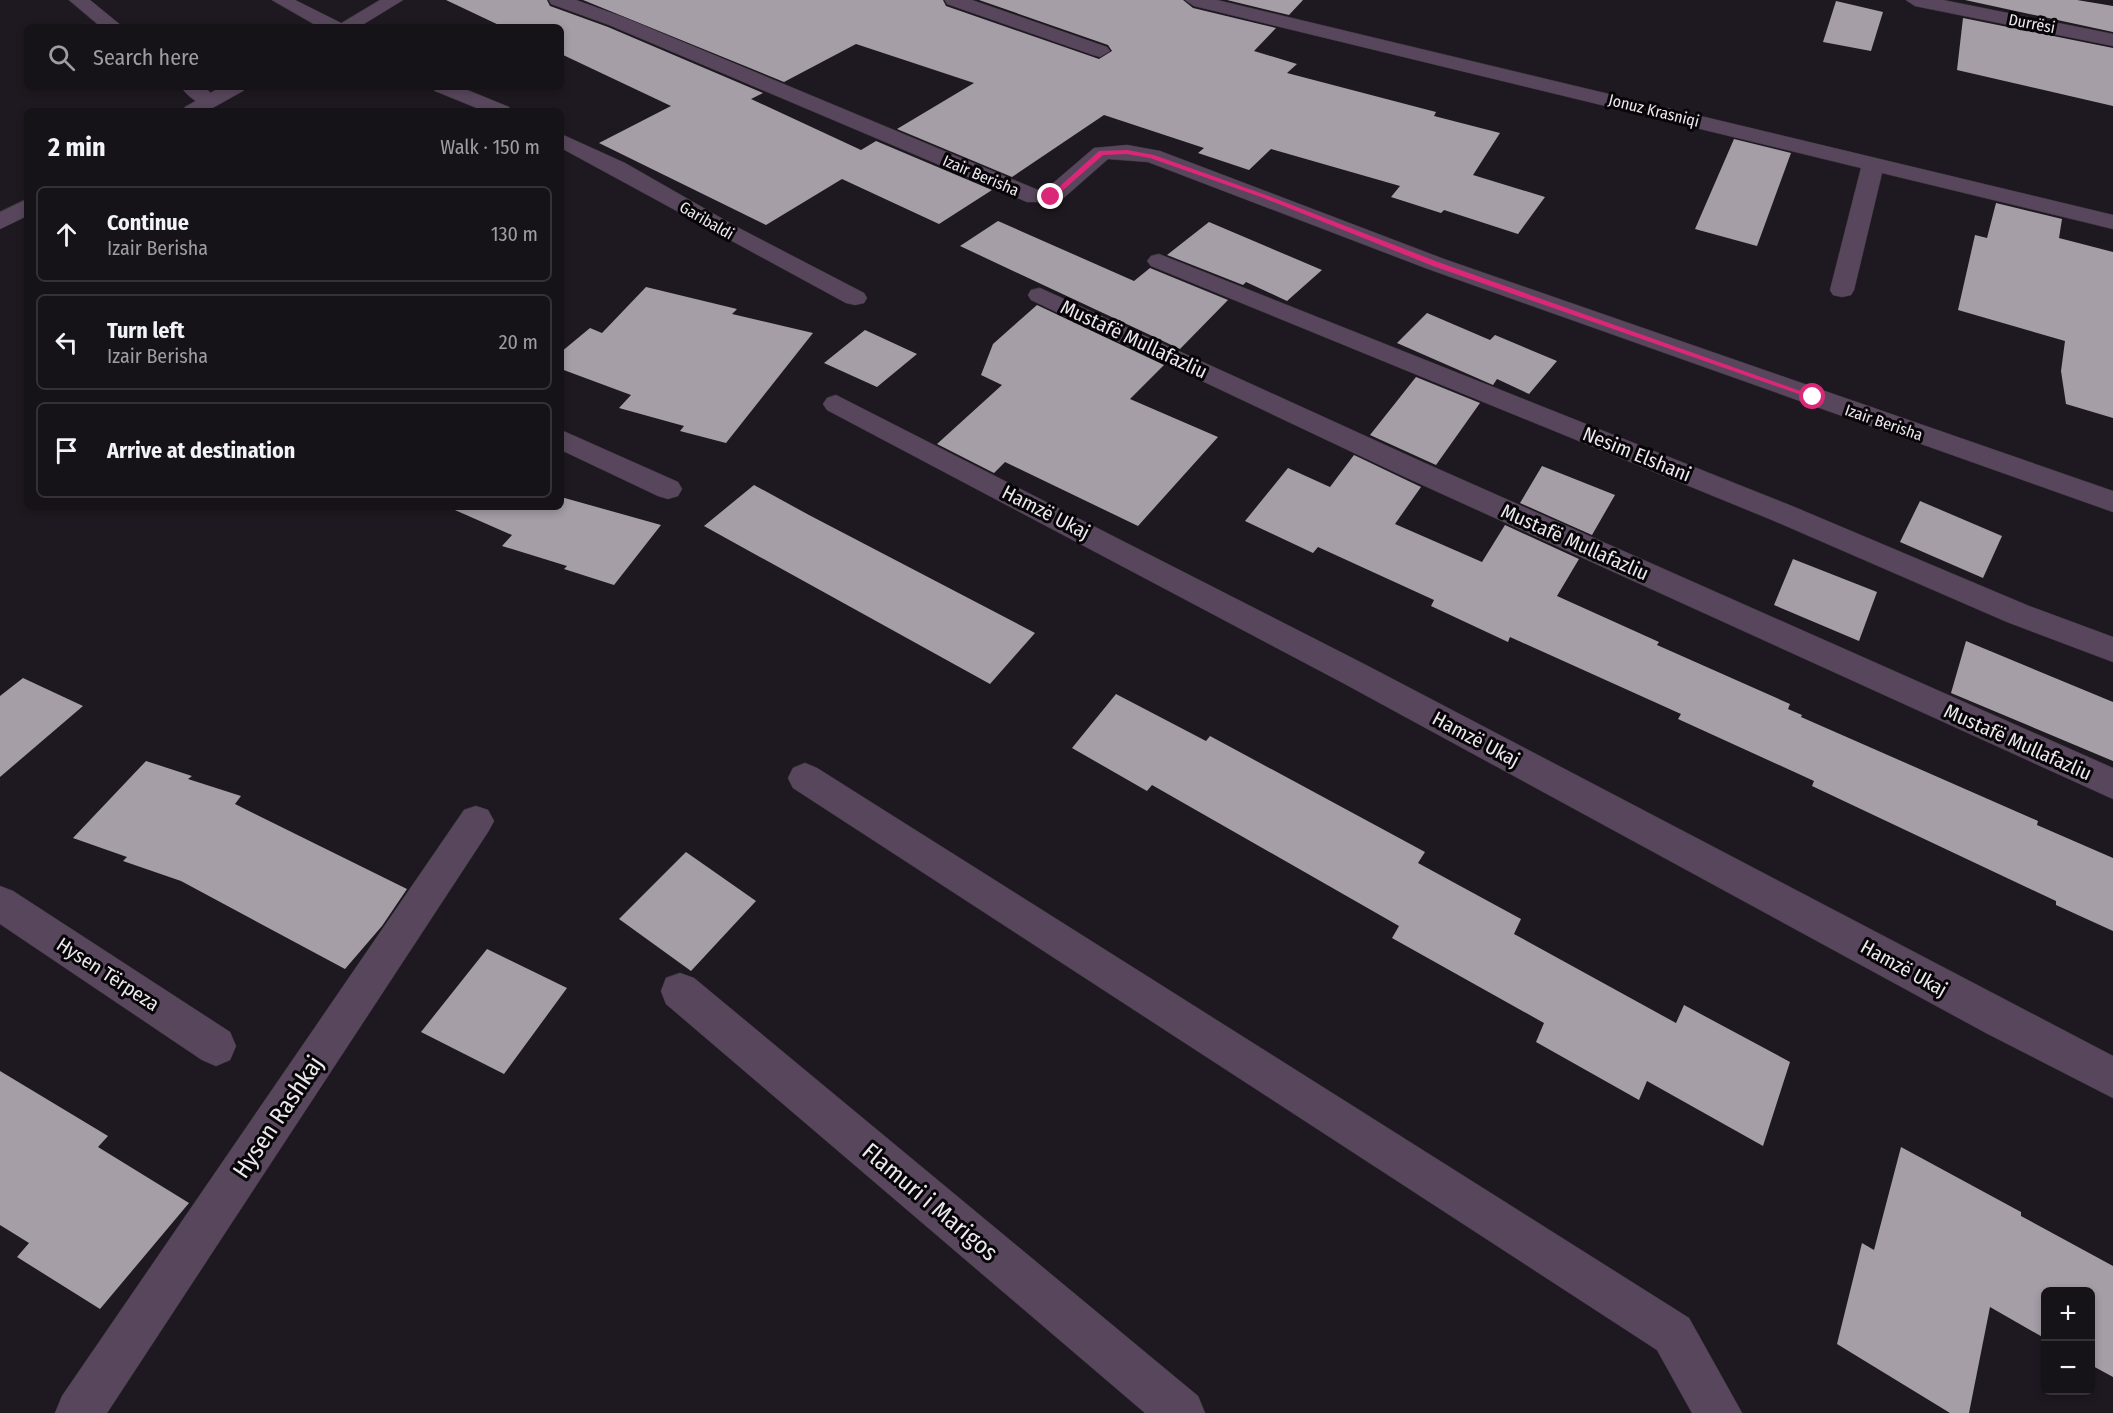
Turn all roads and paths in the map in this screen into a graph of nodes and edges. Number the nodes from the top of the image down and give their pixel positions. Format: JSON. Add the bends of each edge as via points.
{"nodes":[{"id":1,"x":78,"y":0,"type":"edge"},
{"id":2,"x":280,"y":0,"type":"edge"},
{"id":3,"x":394,"y":0,"type":"edge"},
{"id":4,"x":558,"y":0,"type":"edge"},
{"id":5,"x":954,"y":0,"type":"edge"},
{"id":6,"x":1194,"y":0,"type":"edge"},
{"id":7,"x":1915,"y":0,"type":"edge"},
{"id":8,"x":109,"y":24,"type":"edge"},
{"id":9,"x":328,"y":24,"type":"edge"},
{"id":10,"x":350,"y":24,"type":"edge"},
{"id":11,"x":2113,"y":40,"type":"edge"},
{"id":12,"x":1100,"y":51,"type":"dead end"},
{"id":13,"x":193,"y":90,"type":"edge"},
{"id":14,"x":230,"y":90,"type":"edge"},
{"id":15,"x":449,"y":90,"type":"edge"},
{"id":16,"x":201,"y":106,"type":"edge"},
{"id":17,"x":494,"y":108,"type":"edge"},
{"id":18,"x":564,"y":142,"type":"edge"},
{"id":19,"x":1873,"y":162,"type":"junction"},
{"id":20,"x":24,"y":208,"type":"edge"},
{"id":21,"x":0,"y":222,"type":"edge"},
{"id":22,"x":2113,"y":222,"type":"edge"},
{"id":23,"x":1159,"y":261,"type":"dead end"},
{"id":24,"x":1842,"y":290,"type":"dead end"},
{"id":25,"x":1040,"y":295,"type":"dead end"},
{"id":26,"x":855,"y":298,"type":"dead end"},
{"id":27,"x":836,"y":404,"type":"dead end"},
{"id":28,"x":564,"y":440,"type":"edge"},
{"id":29,"x":668,"y":489,"type":"dead end"},
{"id":30,"x":2113,"y":502,"type":"edge"},
{"id":31,"x":2113,"y":650,"type":"edge"},
{"id":32,"x":805,"y":778,"type":"dead end"},
{"id":33,"x":2113,"y":784,"type":"edge"},
{"id":34,"x":476,"y":821,"type":"dead end"},
{"id":35,"x":0,"y":903,"type":"edge"},
{"id":36,"x":680,"y":991,"type":"dead end"},
{"id":37,"x":216,"y":1046,"type":"dead end"},
{"id":38,"x":2113,"y":1078,"type":"edge"},
{"id":39,"x":80,"y":1413,"type":"edge"},
{"id":40,"x":1181,"y":1413,"type":"edge"},
{"id":41,"x":1718,"y":1413,"type":"edge"}],
"edges":[{"from":1,"to":8,"type":"street"},
{"from":2,"to":9,"type":"street"},
{"from":3,"to":10,"type":"street"},
{"from":4,"to":30,"type":"street","name":"Izair Berisha","via":[[1035,197],[1051,197],[1101,153],[1152,156],[1436,264]]},
{"from":5,"to":12,"type":"street"},
{"from":6,"to":19,"type":"street","name":"Jonuz Krasniqi"},
{"from":7,"to":11,"type":"street","name":"Durrësi"},
{"from":13,"to":16,"type":"street"},
{"from":14,"to":16,"type":"street"},
{"from":15,"to":17,"type":"street"},
{"from":18,"to":26,"type":"street","name":"Garibaldi"},
{"from":19,"to":22,"type":"street","name":"Jonuz Krasniqi"},
{"from":19,"to":24,"type":"street"},
{"from":20,"to":21,"type":"street"},
{"from":23,"to":31,"type":"street","name":"Nesim Elshani"},
{"from":25,"to":33,"type":"street","name":"Mustafë Mullafazliu","via":[[1417,471]]},
{"from":27,"to":38,"type":"street","name":"Hamzë Ukaj","via":[[1218,602]]},
{"from":28,"to":29,"type":"street"},
{"from":32,"to":41,"type":"street","via":[[1673,1334]]},
{"from":34,"to":39,"type":"street","name":"Hysen Rashkaj"},
{"from":35,"to":37,"type":"street","name":"Hysen Tërpeza"},
{"from":36,"to":40,"type":"street","name":"Flamuri i Marigos"}]}
